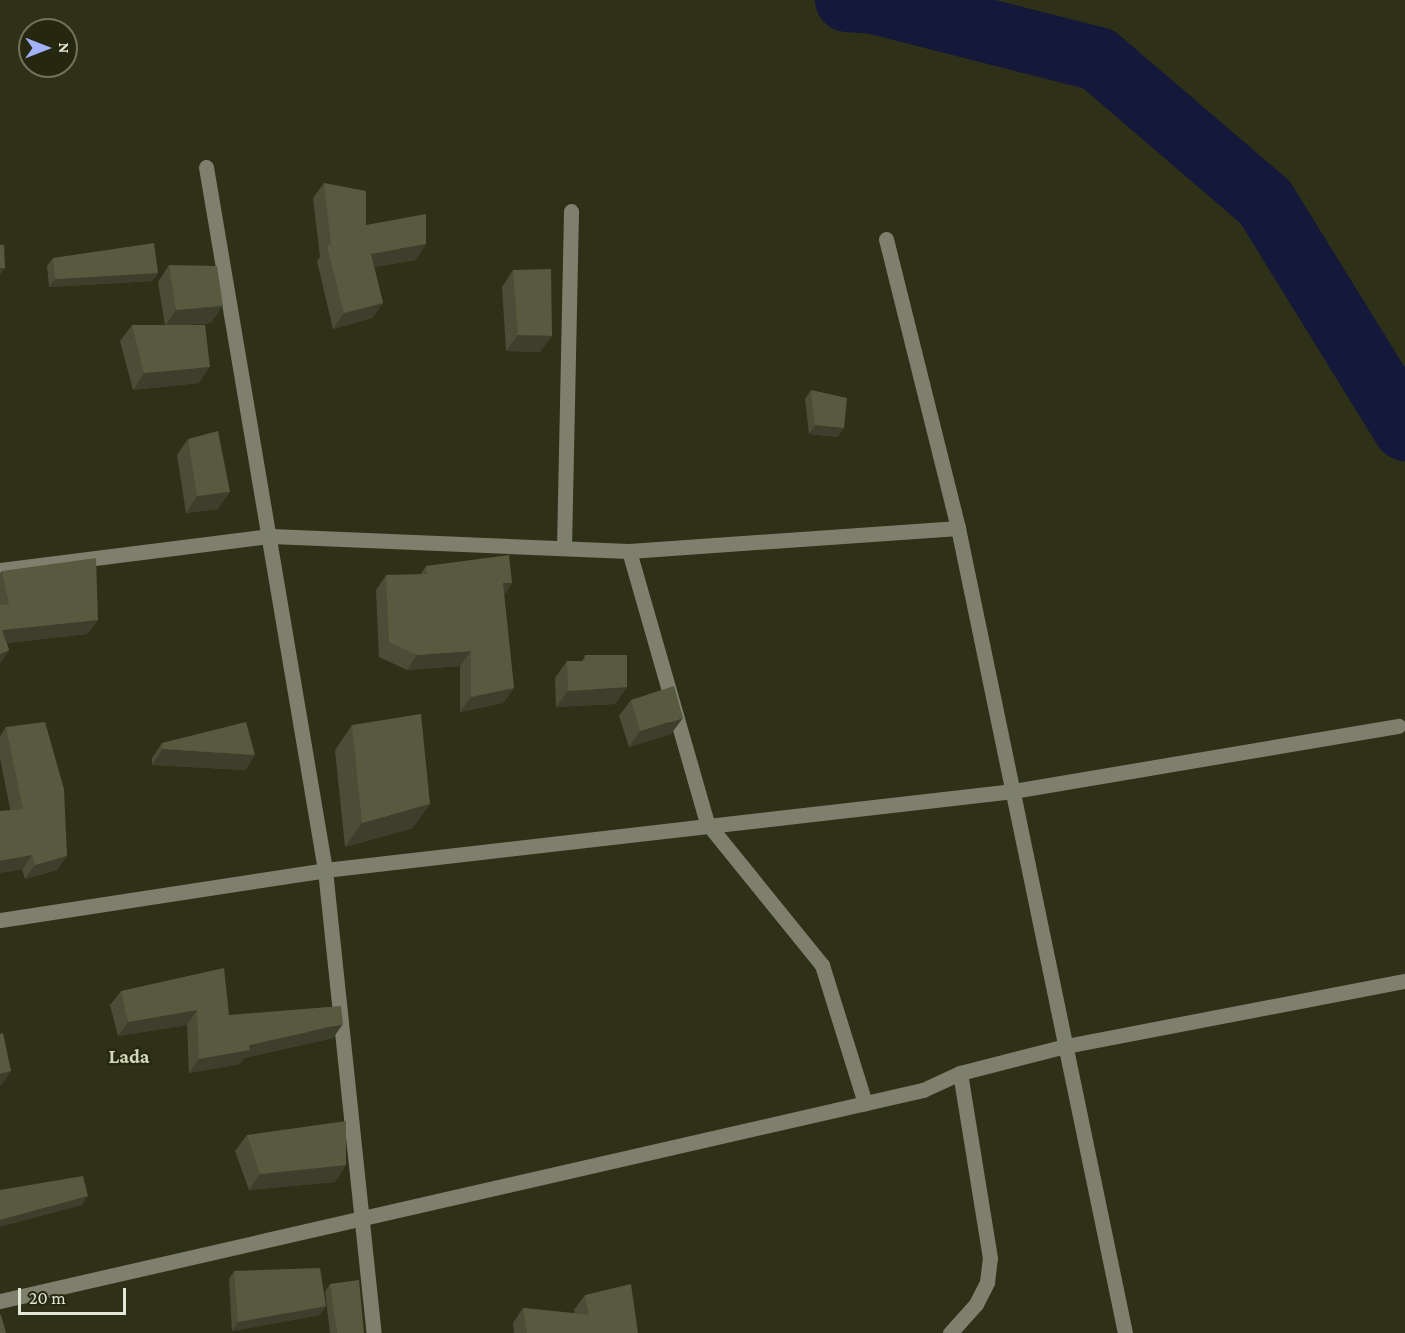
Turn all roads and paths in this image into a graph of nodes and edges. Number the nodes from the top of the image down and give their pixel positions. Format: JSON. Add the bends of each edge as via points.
{"nodes":[{"id":1,"x":206,"y":167,"type":"dead end"},
{"id":2,"x":571,"y":211,"type":"dead end"},
{"id":3,"x":886,"y":239,"type":"dead end"},
{"id":4,"x":958,"y":528,"type":"junction"},
{"id":5,"x":271,"y":536,"type":"junction"},
{"id":6,"x":564,"y":548,"type":"junction"},
{"id":7,"x":629,"y":551,"type":"junction"},
{"id":8,"x":0,"y":570,"type":"edge"},
{"id":9,"x":1399,"y":726,"type":"dead end"},
{"id":10,"x":1012,"y":791,"type":"junction"},
{"id":11,"x":707,"y":823,"type":"junction"},
{"id":12,"x":325,"y":870,"type":"junction"},
{"id":13,"x":0,"y":920,"type":"edge"},
{"id":14,"x":1405,"y":981,"type":"edge"},
{"id":15,"x":1066,"y":1046,"type":"junction"},
{"id":16,"x":960,"y":1073,"type":"junction"},
{"id":17,"x":865,"y":1103,"type":"junction"},
{"id":18,"x":363,"y":1221,"type":"junction"},
{"id":19,"x":0,"y":1301,"type":"edge"},
{"id":20,"x":374,"y":1333,"type":"edge"},
{"id":21,"x":950,"y":1333,"type":"edge"},
{"id":22,"x":1125,"y":1333,"type":"edge"}],
"edges":[{"from":1,"to":5,"type":"street"},
{"from":2,"to":6,"type":"street"},
{"from":3,"to":4,"type":"street"},
{"from":4,"to":7,"type":"street"},
{"from":4,"to":10,"type":"street"},
{"from":5,"to":6,"type":"street"},
{"from":5,"to":8,"type":"street"},
{"from":5,"to":12,"type":"street"},
{"from":6,"to":7,"type":"street"},
{"from":7,"to":11,"type":"street"},
{"from":9,"to":10,"type":"street"},
{"from":10,"to":11,"type":"street"},
{"from":10,"to":15,"type":"street"},
{"from":11,"to":12,"type":"street"},
{"from":11,"to":17,"type":"street","via":[[822,965]]},
{"from":12,"to":13,"type":"street"},
{"from":12,"to":18,"type":"street"},
{"from":14,"to":15,"type":"street"},
{"from":15,"to":16,"type":"street"},
{"from":15,"to":22,"type":"street"},
{"from":16,"to":17,"type":"street","via":[[923,1090]]},
{"from":16,"to":21,"type":"street","via":[[990,1258],[987,1282],[976,1304]]},
{"from":17,"to":18,"type":"street"},
{"from":18,"to":19,"type":"street"},
{"from":18,"to":20,"type":"street"}]}
